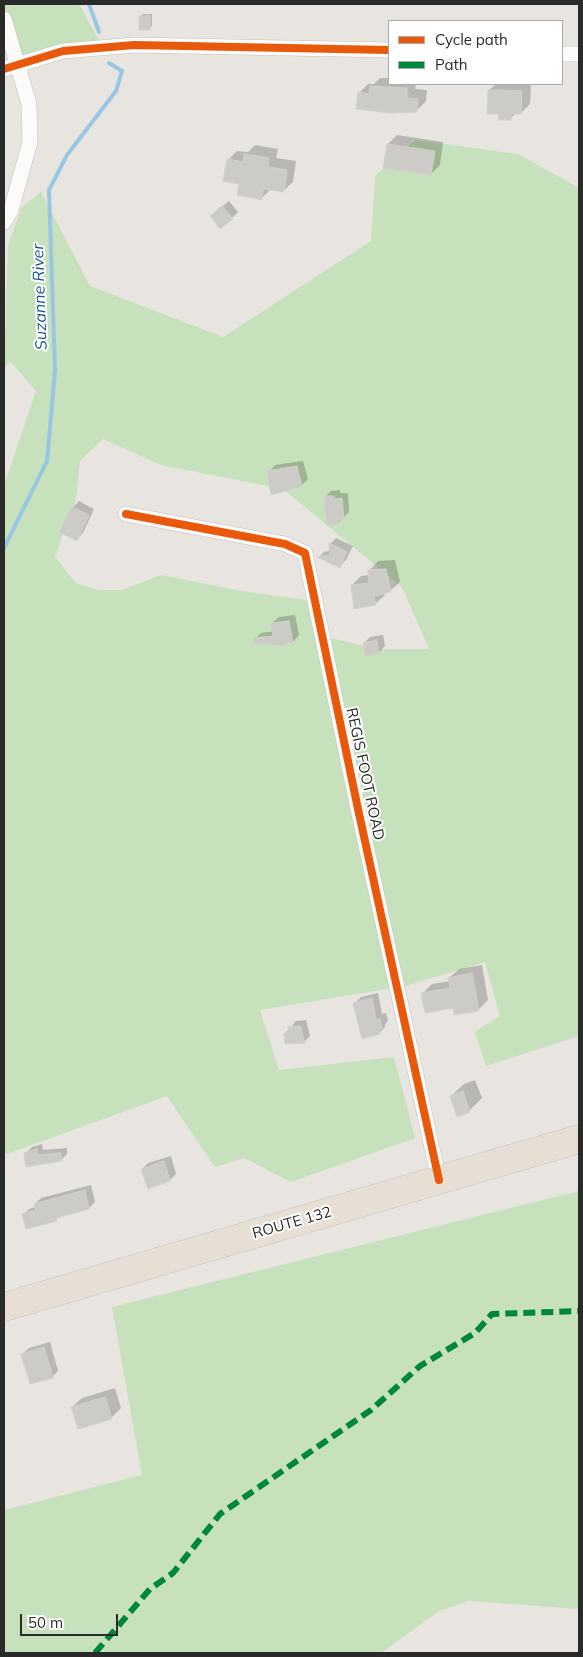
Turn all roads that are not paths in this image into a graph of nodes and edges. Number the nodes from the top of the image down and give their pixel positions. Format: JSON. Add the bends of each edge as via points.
{"nodes":[{"id":1,"x":4,"y":19,"type":"edge"},
{"id":2,"x":388,"y":50,"type":"edge"},
{"id":3,"x":563,"y":54,"type":"edge"},
{"id":4,"x":579,"y":54,"type":"edge"},
{"id":5,"x":11,"y":67,"type":"edge"},
{"id":6,"x":4,"y":222,"type":"edge"},
{"id":7,"x":126,"y":514,"type":"dead end"},
{"id":8,"x":579,"y":1139,"type":"edge"},
{"id":9,"x":439,"y":1180,"type":"junction"},
{"id":10,"x":4,"y":1307,"type":"edge"}],
"edges":[{"from":1,"to":5,"type":"street"},
{"from":2,"to":5,"type":"street","via":[[134,46],[63,51]]},
{"from":3,"to":4,"type":"street"},
{"from":5,"to":6,"type":"street","via":[[29,104],[30,142],[11,210]]},
{"from":7,"to":9,"type":"street","name":"REGIS FOOT ROAD","via":[[285,544],[306,553]]},
{"from":8,"to":9,"type":"highway","name":"ROUTE 132"},
{"from":9,"to":10,"type":"highway","name":"ROUTE 132"}]}
